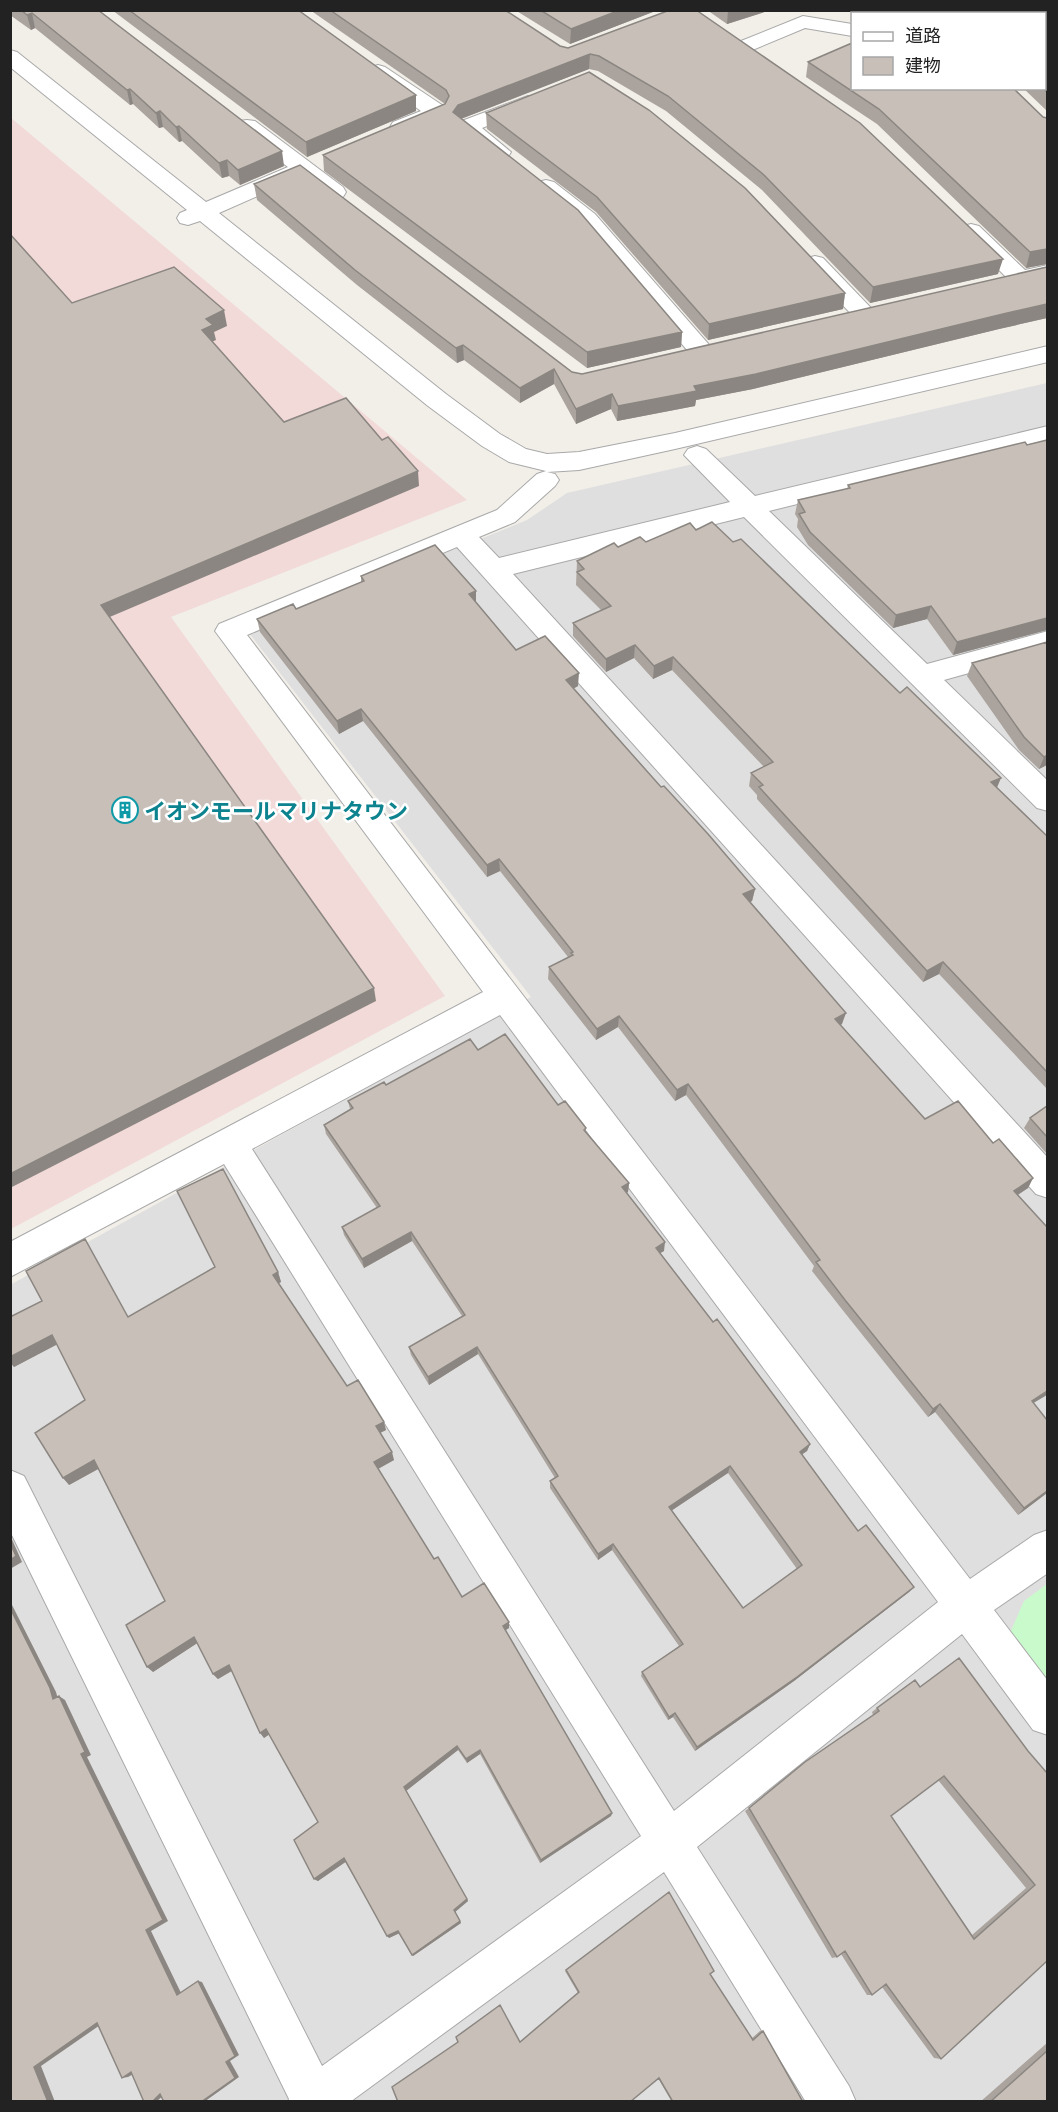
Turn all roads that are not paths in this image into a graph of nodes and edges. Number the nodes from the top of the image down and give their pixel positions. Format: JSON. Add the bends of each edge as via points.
{"nodes":[{"id":1,"x":851,"y":30,"type":"edge"},
{"id":2,"x":10,"y":56,"type":"edge"},
{"id":3,"x":359,"y":58,"type":"edge"},
{"id":4,"x":762,"y":60,"type":"edge"},
{"id":5,"x":10,"y":80,"type":"edge"},
{"id":6,"x":549,"y":93,"type":"edge"},
{"id":7,"x":227,"y":111,"type":"edge"},
{"id":8,"x":385,"y":134,"type":"edge"},
{"id":9,"x":513,"y":162,"type":"edge"},
{"id":10,"x":314,"y":164,"type":"junction"},
{"id":11,"x":532,"y":176,"type":"edge"},
{"id":12,"x":350,"y":203,"type":"edge"},
{"id":13,"x":952,"y":213,"type":"edge"},
{"id":14,"x":196,"y":214,"type":"junction"},
{"id":15,"x":800,"y":247,"type":"edge"},
{"id":16,"x":1047,"y":272,"type":"edge"},
{"id":17,"x":841,"y":320,"type":"edge"},
{"id":18,"x":725,"y":346,"type":"edge"},
{"id":19,"x":1047,"y":354,"type":"edge"},
{"id":20,"x":1047,"y":366,"type":"edge"},
{"id":21,"x":1047,"y":434,"type":"edge"},
{"id":22,"x":697,"y":455,"type":"junction"},
{"id":23,"x":546,"y":480,"type":"junction"},
{"id":24,"x":748,"y":507,"type":"junction"},
{"id":25,"x":462,"y":534,"type":"junction"},
{"id":26,"x":493,"y":569,"type":"junction"},
{"id":27,"x":1047,"y":640,"type":"edge"},
{"id":28,"x":921,"y":676,"type":"junction"},
{"id":29,"x":1047,"y":800,"type":"edge"},
{"id":30,"x":506,"y":996,"type":"junction"},
{"id":31,"x":230,"y":1143,"type":"junction"},
{"id":32,"x":1047,"y":1183,"type":"edge"},
{"id":33,"x":10,"y":1261,"type":"edge"},
{"id":34,"x":10,"y":1488,"type":"edge"},
{"id":35,"x":1047,"y":1549,"type":"edge"},
{"id":36,"x":964,"y":1607,"type":"junction"},
{"id":37,"x":1047,"y":1715,"type":"edge"},
{"id":38,"x":669,"y":1842,"type":"junction"},
{"id":39,"x":313,"y":2101,"type":"edge"},
{"id":40,"x":833,"y":2102,"type":"edge"}],
"edges":[{"from":1,"to":4,"type":"street","via":[[802,22],[734,41]]},
{"from":2,"to":14,"type":"street"},
{"from":3,"to":8,"type":"street","via":[[437,112]]},
{"from":5,"to":14,"type":"street"},
{"from":6,"to":9,"type":"street","via":[[467,126]]},
{"from":7,"to":10,"type":"street"},
{"from":10,"to":12,"type":"street"},
{"from":10,"to":14,"type":"street"},
{"from":11,"to":18,"type":"street","via":[[587,219],[691,354]]},
{"from":13,"to":16,"type":"street","via":[[1008,281]]},
{"from":14,"to":19,"type":"street","via":[[491,440],[518,456],[547,463],[579,461],[675,441]]},
{"from":14,"to":23,"type":"street","via":[[452,430],[513,470]]},
{"from":15,"to":17,"type":"street","via":[[875,312]]},
{"from":20,"to":22,"type":"street"},
{"from":21,"to":24,"type":"street"},
{"from":22,"to":23,"type":"street"},
{"from":22,"to":24,"type":"street"},
{"from":23,"to":25,"type":"street","via":[[506,516]]},
{"from":24,"to":26,"type":"street"},
{"from":24,"to":28,"type":"street"},
{"from":25,"to":26,"type":"street"},
{"from":25,"to":30,"type":"street","via":[[230,631]]},
{"from":26,"to":32,"type":"street"},
{"from":27,"to":28,"type":"street"},
{"from":28,"to":29,"type":"street"},
{"from":30,"to":31,"type":"street"},
{"from":30,"to":36,"type":"street"},
{"from":31,"to":33,"type":"street"},
{"from":31,"to":38,"type":"street"},
{"from":34,"to":39,"type":"street"},
{"from":35,"to":36,"type":"street"},
{"from":36,"to":37,"type":"street"},
{"from":36,"to":38,"type":"street"},
{"from":38,"to":39,"type":"street"},
{"from":38,"to":40,"type":"street"}]}
